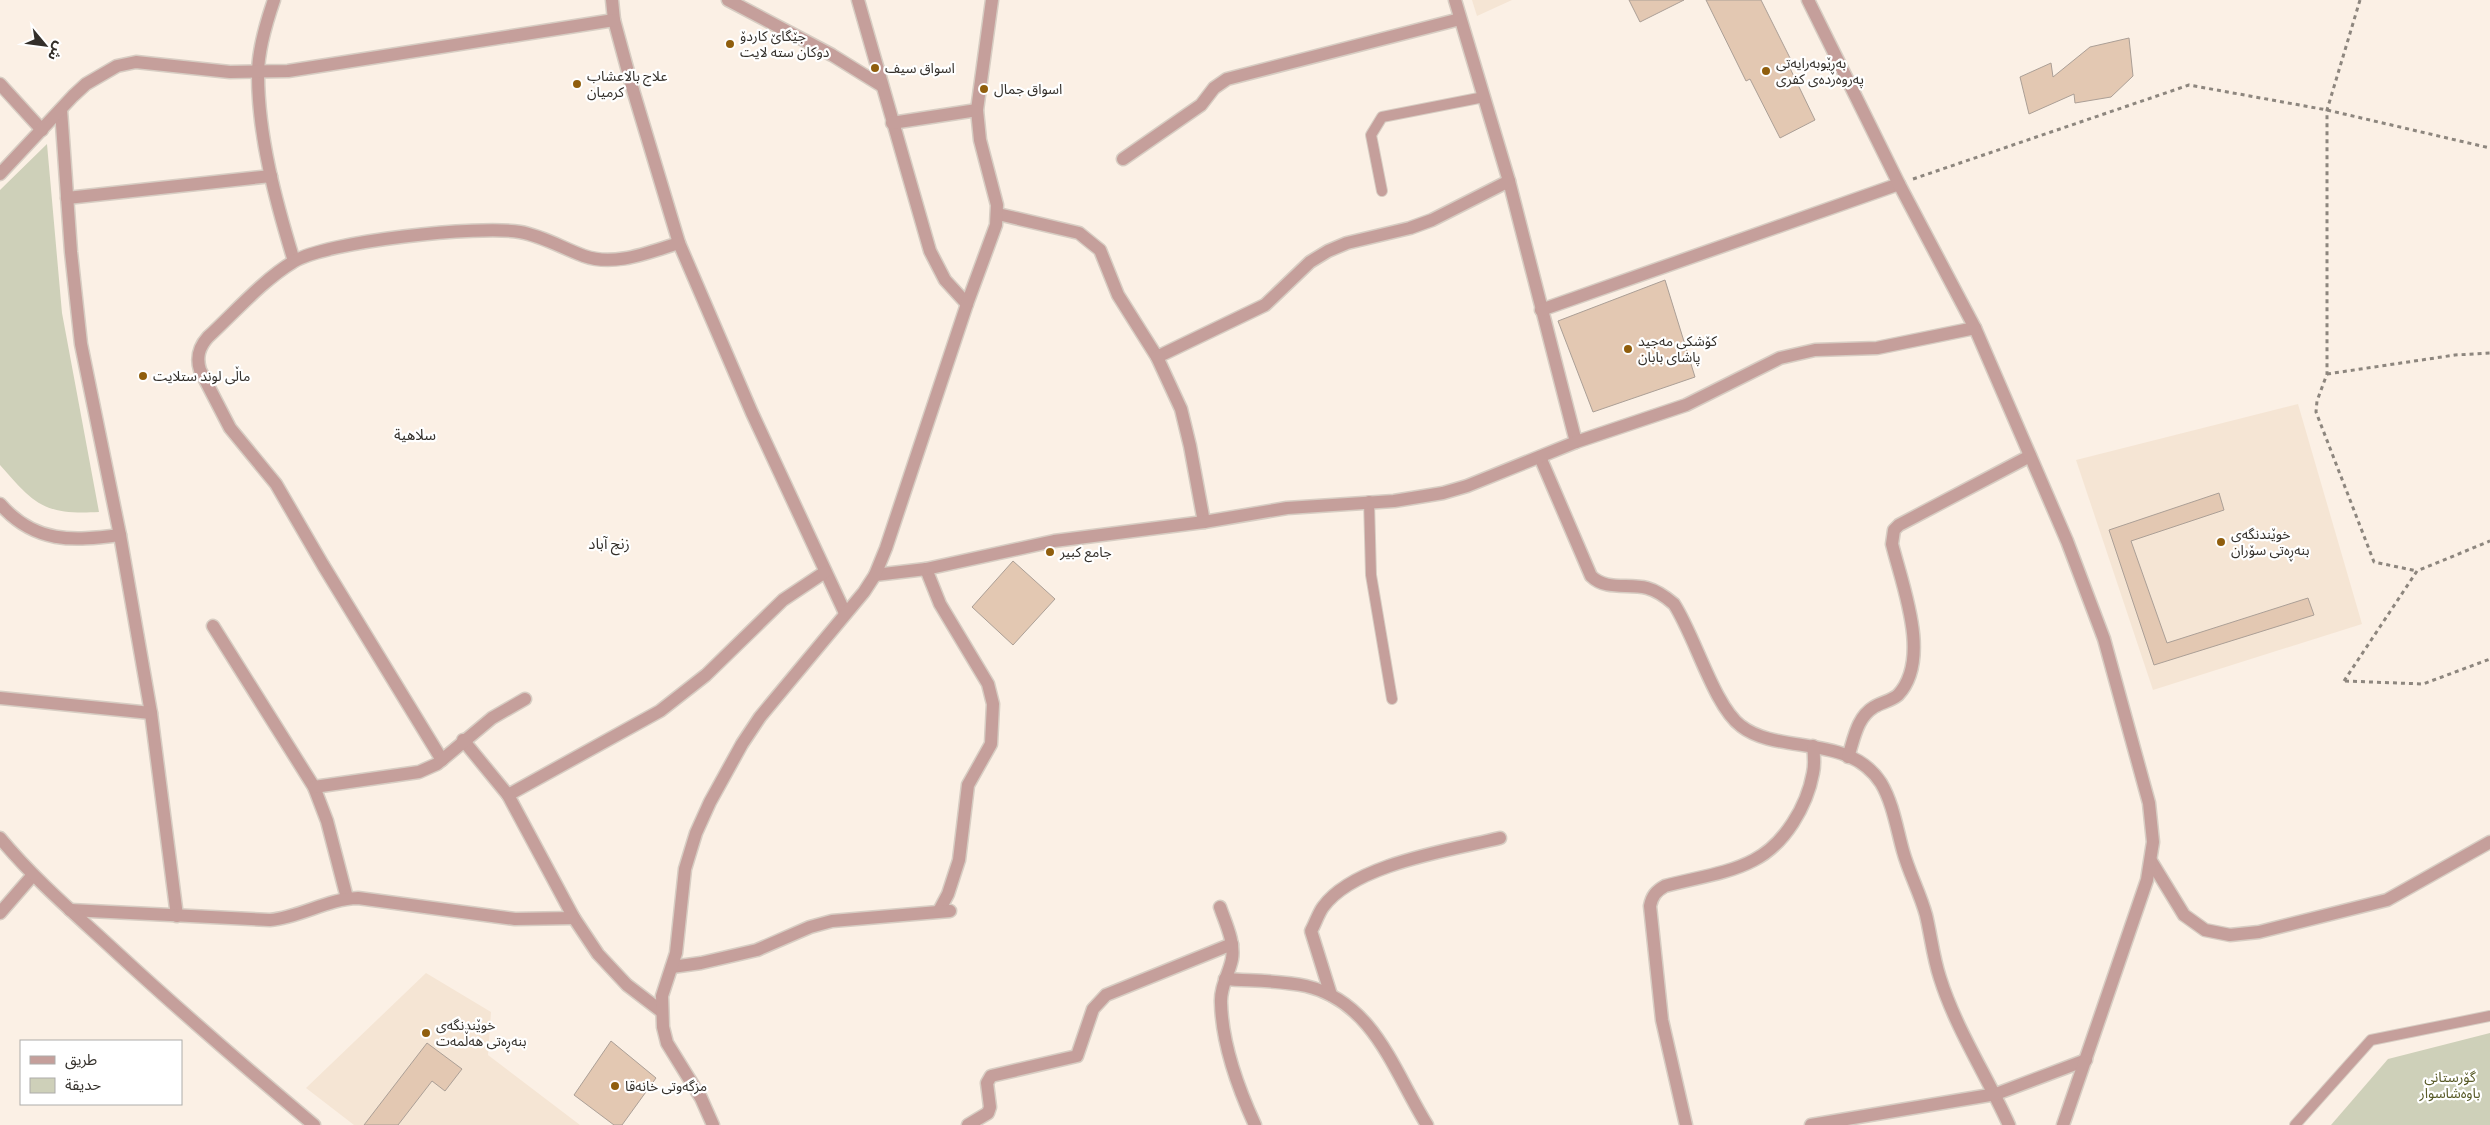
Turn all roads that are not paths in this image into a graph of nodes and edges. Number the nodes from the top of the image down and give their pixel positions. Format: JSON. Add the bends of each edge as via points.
{"nodes":[{"id":1,"x":274,"y":0,"type":"edge"},
{"id":2,"x":612,"y":0,"type":"edge"},
{"id":3,"x":728,"y":0,"type":"edge"},
{"id":4,"x":858,"y":0,"type":"edge"},
{"id":5,"x":992,"y":0,"type":"edge"},
{"id":6,"x":1454,"y":0,"type":"edge"},
{"id":7,"x":1808,"y":0,"type":"edge"},
{"id":8,"x":1460,"y":19,"type":"junction"},
{"id":9,"x":614,"y":20,"type":"junction"},
{"id":10,"x":258,"y":73,"type":"junction"},
{"id":11,"x":0,"y":84,"type":"edge"},
{"id":12,"x":882,"y":86,"type":"junction"},
{"id":13,"x":1484,"y":97,"type":"junction"},
{"id":14,"x":61,"y":110,"type":"junction"},
{"id":15,"x":977,"y":110,"type":"junction"},
{"id":16,"x":892,"y":123,"type":"junction"},
{"id":17,"x":42,"y":130,"type":"junction"},
{"id":18,"x":1123,"y":159,"type":"dead end"},
{"id":19,"x":0,"y":174,"type":"edge"},
{"id":20,"x":271,"y":176,"type":"junction"},
{"id":21,"x":1509,"y":181,"type":"junction"},
{"id":22,"x":1899,"y":184,"type":"junction"},
{"id":23,"x":1382,"y":191,"type":"dead end"},
{"id":24,"x":67,"y":198,"type":"junction"},
{"id":25,"x":998,"y":214,"type":"junction"},
{"id":26,"x":679,"y":243,"type":"junction"},
{"id":27,"x":294,"y":261,"type":"junction"},
{"id":28,"x":967,"y":304,"type":"junction"},
{"id":29,"x":1542,"y":310,"type":"junction"},
{"id":30,"x":1975,"y":328,"type":"junction"},
{"id":31,"x":1157,"y":357,"type":"junction"},
{"id":32,"x":1576,"y":442,"type":"junction"},
{"id":33,"x":2030,"y":456,"type":"junction"},
{"id":34,"x":1540,"y":457,"type":"junction"},
{"id":35,"x":1369,"y":502,"type":"junction"},
{"id":36,"x":0,"y":504,"type":"edge"},
{"id":37,"x":1204,"y":522,"type":"junction"},
{"id":38,"x":120,"y":535,"type":"junction"},
{"id":39,"x":926,"y":570,"type":"junction"},
{"id":40,"x":825,"y":572,"type":"junction"},
{"id":41,"x":875,"y":575,"type":"junction"},
{"id":42,"x":844,"y":613,"type":"junction"},
{"id":43,"x":213,"y":626,"type":"dead end"},
{"id":44,"x":0,"y":698,"type":"edge"},
{"id":45,"x":525,"y":699,"type":"dead end"},
{"id":46,"x":1392,"y":700,"type":"dead end"},
{"id":47,"x":151,"y":713,"type":"junction"},
{"id":48,"x":463,"y":740,"type":"junction"},
{"id":49,"x":1814,"y":746,"type":"junction"},
{"id":50,"x":1848,"y":756,"type":"junction"},
{"id":51,"x":442,"y":760,"type":"junction"},
{"id":52,"x":314,"y":786,"type":"junction"},
{"id":53,"x":508,"y":795,"type":"junction"},
{"id":54,"x":0,"y":838,"type":"edge"},
{"id":55,"x":1500,"y":838,"type":"dead end"},
{"id":56,"x":2490,"y":842,"type":"edge"},
{"id":57,"x":2151,"y":861,"type":"junction"},
{"id":58,"x":33,"y":875,"type":"junction"},
{"id":59,"x":347,"y":898,"type":"junction"},
{"id":60,"x":1220,"y":907,"type":"dead end"},
{"id":61,"x":70,"y":910,"type":"junction"},
{"id":62,"x":0,"y":913,"type":"edge"},
{"id":63,"x":177,"y":916,"type":"junction"},
{"id":64,"x":574,"y":918,"type":"junction"},
{"id":65,"x":1232,"y":944,"type":"junction"},
{"id":66,"x":672,"y":966,"type":"junction"},
{"id":67,"x":1226,"y":978,"type":"junction"},
{"id":68,"x":1331,"y":995,"type":"junction"},
{"id":69,"x":661,"y":1011,"type":"junction"},
{"id":70,"x":2490,"y":1016,"type":"edge"},
{"id":71,"x":2086,"y":1060,"type":"junction"},
{"id":72,"x":1996,"y":1094,"type":"junction"},
{"id":73,"x":314,"y":1125,"type":"edge"},
{"id":74,"x":713,"y":1125,"type":"edge"},
{"id":75,"x":968,"y":1125,"type":"edge"},
{"id":76,"x":1255,"y":1125,"type":"edge"},
{"id":77,"x":1427,"y":1125,"type":"edge"},
{"id":78,"x":1686,"y":1125,"type":"edge"},
{"id":79,"x":1811,"y":1125,"type":"edge"},
{"id":80,"x":2009,"y":1125,"type":"edge"},
{"id":81,"x":2063,"y":1125,"type":"edge"},
{"id":82,"x":2295,"y":1125,"type":"edge"}],
"edges":[{"from":1,"to":10,"type":"street"},
{"from":2,"to":9,"type":"street"},
{"from":3,"to":12,"type":"street","via":[[832,55]]},
{"from":4,"to":12,"type":"street"},
{"from":5,"to":15,"type":"street"},
{"from":6,"to":8,"type":"street"},
{"from":7,"to":22,"type":"street"},
{"from":8,"to":13,"type":"street"},
{"from":8,"to":18,"type":"street","via":[[1227,79],[1214,88],[1201,105]]},
{"from":9,"to":10,"type":"street","via":[[319,67]]},
{"from":9,"to":26,"type":"street"},
{"from":10,"to":14,"type":"street","via":[[136,62],[116,66],[86,84]]},
{"from":10,"to":20,"type":"street"},
{"from":11,"to":17,"type":"street"},
{"from":12,"to":16,"type":"street"},
{"from":13,"to":21,"type":"street"},
{"from":13,"to":23,"type":"lane","via":[[1382,117],[1371,134]]},
{"from":14,"to":17,"type":"street"},
{"from":14,"to":24,"type":"street"},
{"from":15,"to":16,"type":"street"},
{"from":15,"to":25,"type":"street","via":[[980,140]]},
{"from":16,"to":28,"type":"street","via":[[936,266]]},
{"from":17,"to":19,"type":"street"},
{"from":20,"to":24,"type":"street"},
{"from":20,"to":27,"type":"street"},
{"from":21,"to":29,"type":"street"},
{"from":21,"to":31,"type":"street","via":[[1432,220],[1328,251],[1310,262],[1265,305]]},
{"from":22,"to":29,"type":"street"},
{"from":22,"to":30,"type":"street"},
{"from":24,"to":38,"type":"street","via":[[82,344]]},
{"from":25,"to":28,"type":"street"},
{"from":25,"to":31,"type":"street","via":[[1071,230],[1094,243],[1129,317]]},
{"from":26,"to":27,"type":"street","via":[[628,258],[596,260],[520,232],[468,230],[324,250]]},
{"from":26,"to":40,"type":"street"},
{"from":27,"to":51,"type":"street","via":[[208,337],[200,349],[198,363],[230,428],[276,484]]},
{"from":28,"to":41,"type":"street"},
{"from":29,"to":32,"type":"street"},
{"from":30,"to":32,"type":"street","via":[[1877,348],[1815,350],[1780,358],[1686,405]]},
{"from":30,"to":33,"type":"street"},
{"from":31,"to":37,"type":"street","via":[[1174,391],[1186,427]]},
{"from":32,"to":34,"type":"street"},
{"from":33,"to":50,"type":"street","via":[[1894,530],[1892,544],[1912,629],[1911,671],[1908,681],[1896,696],[1874,707],[1862,718]]},
{"from":33,"to":57,"type":"street","via":[[2104,639],[2149,803],[2153,842]]},
{"from":34,"to":35,"type":"street","via":[[1443,493]]},
{"from":34,"to":49,"type":"street","via":[[1591,576],[1604,585],[1647,588],[1666,597],[1680,613],[1732,718],[1752,733]]},
{"from":35,"to":37,"type":"street","via":[[1287,508]]},
{"from":35,"to":46,"type":"lane","via":[[1371,575]]},
{"from":36,"to":38,"type":"street","via":[[18,521],[64,539]]},
{"from":37,"to":39,"type":"street","via":[[1054,540]]},
{"from":38,"to":47,"type":"street"},
{"from":39,"to":41,"type":"street"},
{"from":39,"to":66,"type":"street","via":[[940,604],[988,684],[993,704],[991,744],[968,785],[959,860],[945,911],[832,921],[757,950]]},
{"from":40,"to":42,"type":"street"},
{"from":40,"to":53,"type":"street","via":[[782,600],[706,675],[660,711]]},
{"from":41,"to":42,"type":"street"},
{"from":42,"to":66,"type":"street","via":[[760,717],[710,802],[684,869],[678,939]]},
{"from":43,"to":52,"type":"street"},
{"from":44,"to":47,"type":"street"},
{"from":45,"to":48,"type":"street"},
{"from":47,"to":63,"type":"street"},
{"from":48,"to":51,"type":"street"},
{"from":48,"to":53,"type":"street"},
{"from":49,"to":50,"type":"street"},
{"from":49,"to":78,"type":"street","via":[[1814,771],[1808,788],[1793,821],[1776,844],[1765,854],[1746,863],[1665,886],[1652,900],[1662,1020]]},
{"from":50,"to":72,"type":"street","via":[[1867,766],[1881,784],[1909,874],[1926,914],[1943,986]]},
{"from":51,"to":52,"type":"street","via":[[409,775]]},
{"from":52,"to":59,"type":"street","via":[[327,821]]},
{"from":53,"to":64,"type":"street"},
{"from":54,"to":58,"type":"street"},
{"from":55,"to":68,"type":"street","via":[[1388,865],[1351,883],[1324,906],[1311,931]]},
{"from":56,"to":57,"type":"street","via":[[2386,900],[2259,932],[2230,934],[2205,930],[2184,915]]},
{"from":57,"to":71,"type":"street"},
{"from":58,"to":61,"type":"street"},
{"from":58,"to":62,"type":"street"},
{"from":59,"to":63,"type":"street","via":[[277,920]]},
{"from":59,"to":64,"type":"street","via":[[515,919]]},
{"from":60,"to":65,"type":"street"},
{"from":61,"to":63,"type":"street"},
{"from":61,"to":73,"type":"street","via":[[202,1030]]},
{"from":64,"to":69,"type":"street","via":[[612,970]]},
{"from":65,"to":67,"type":"street","via":[[1233,957]]},
{"from":65,"to":75,"type":"street","via":[[1106,995],[1093,1009],[1077,1056],[991,1076],[987,1083],[988,1113]]},
{"from":66,"to":69,"type":"street","via":[[662,996]]},
{"from":67,"to":68,"type":"street","via":[[1303,985]]},
{"from":67,"to":76,"type":"street","via":[[1221,1001],[1224,1024],[1231,1058]]},
{"from":68,"to":77,"type":"street","via":[[1355,1011],[1374,1033],[1393,1060]]},
{"from":69,"to":74,"type":"street","via":[[668,1043]]},
{"from":70,"to":82,"type":"lane","via":[[2371,1040]]},
{"from":71,"to":72,"type":"street"},
{"from":71,"to":81,"type":"street"},
{"from":72,"to":79,"type":"street"},
{"from":72,"to":80,"type":"street"}]}
